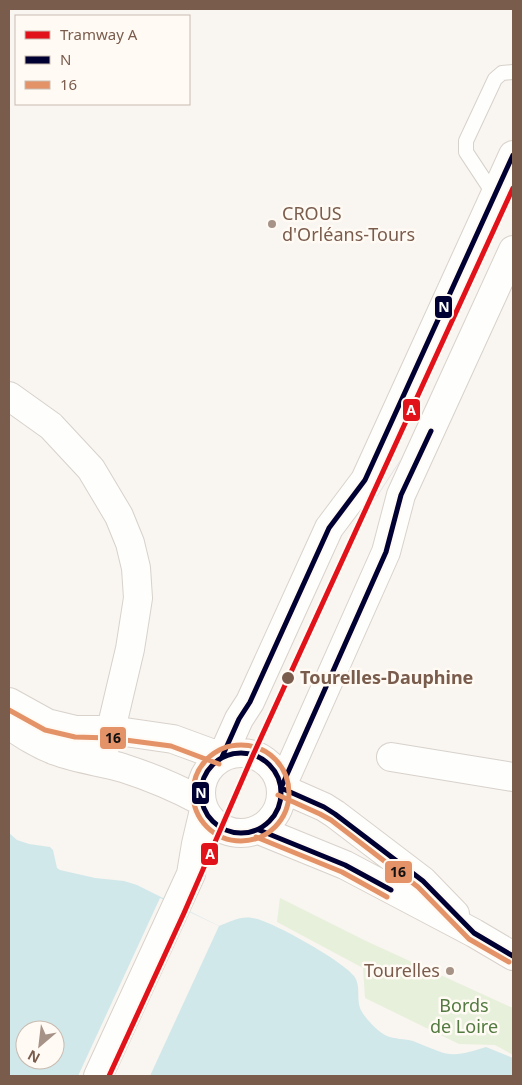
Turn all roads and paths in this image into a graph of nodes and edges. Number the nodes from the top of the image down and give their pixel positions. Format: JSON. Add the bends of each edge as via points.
{"nodes":[{"id":1,"x":513,"y":72,"type":"edge"},
{"id":2,"x":513,"y":155,"type":"edge"},
{"id":3,"x":495,"y":196,"type":"junction"},
{"id":4,"x":513,"y":250,"type":"edge"},
{"id":5,"x":9,"y":396,"type":"edge"},
{"id":6,"x":9,"y":702,"type":"edge"},
{"id":7,"x":9,"y":726,"type":"edge"},
{"id":8,"x":111,"y":730,"type":"junction"},
{"id":9,"x":80,"y":757,"type":"junction"},
{"id":10,"x":391,"y":757,"type":"dead end"},
{"id":11,"x":222,"y":758,"type":"junction"},
{"id":12,"x":513,"y":777,"type":"edge"},
{"id":13,"x":281,"y":788,"type":"junction"},
{"id":14,"x":203,"y":806,"type":"junction"},
{"id":15,"x":259,"y":830,"type":"junction"},
{"id":16,"x":474,"y":933,"type":"junction"},
{"id":17,"x":513,"y":956,"type":"edge"},
{"id":18,"x":98,"y":1076,"type":"edge"}],
"edges":[{"from":1,"to":3,"type":"lane","via":[[495,79],[466,141],[466,152]]},
{"from":2,"to":3,"type":"main road"},
{"from":3,"to":11,"type":"main road","via":[[365,480],[329,528]]},
{"from":4,"to":13,"type":"main road","via":[[401,495],[386,552]]},
{"from":5,"to":8,"type":"main road","via":[[51,426],[91,469],[119,516],[130,543],[138,598]]},
{"from":6,"to":8,"type":"main road","via":[[47,723],[76,730]]},
{"from":7,"to":9,"type":"main road","via":[[57,752]]},
{"from":8,"to":9,"type":"main road","via":[[108,742],[102,748]]},
{"from":8,"to":11,"type":"main road","via":[[190,744]]},
{"from":9,"to":14,"type":"main road","via":[[172,785]]},
{"from":10,"to":12,"type":"main road"},
{"from":11,"to":13,"type":"main road","via":[[238,753],[258,757],[272,767]]},
{"from":11,"to":14,"type":"main road","via":[[204,775],[201,788]]},
{"from":13,"to":15,"type":"main road","via":[[277,812]]},
{"from":13,"to":16,"type":"main road","via":[[335,814],[423,881]]},
{"from":14,"to":15,"type":"main road","via":[[215,825],[226,831],[241,834]]},
{"from":14,"to":18,"type":"main road","via":[[191,874]]},
{"from":15,"to":16,"type":"main road","via":[[344,865]]},
{"from":16,"to":17,"type":"main road"}]}
